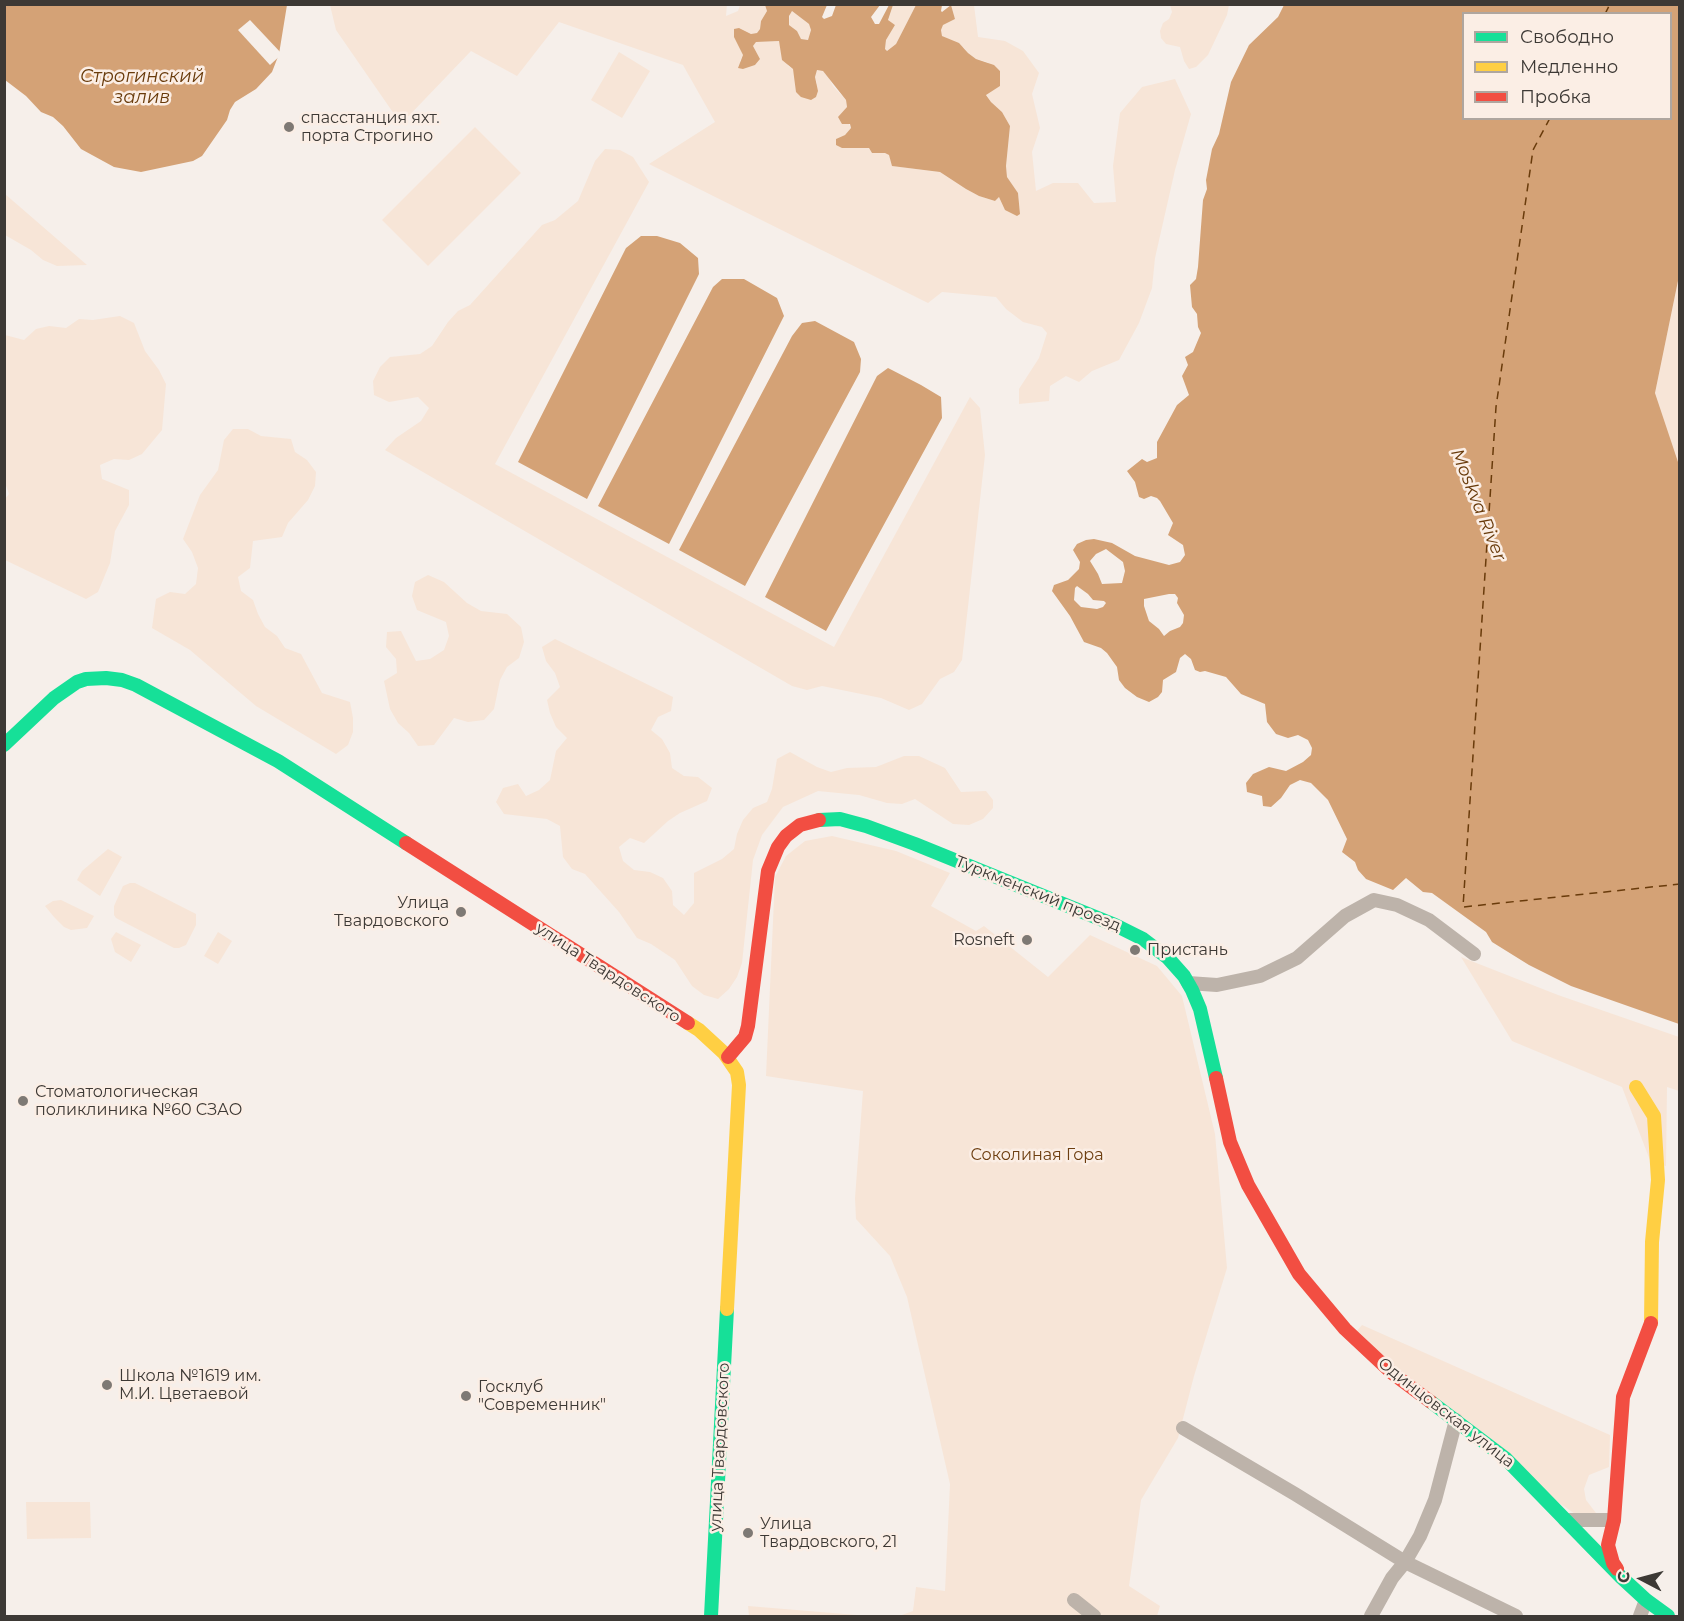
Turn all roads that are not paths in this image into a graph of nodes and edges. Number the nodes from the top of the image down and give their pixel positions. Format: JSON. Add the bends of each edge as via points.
{"nodes":[{"id":1,"x":4,"y":745,"type":"edge"},
{"id":2,"x":1474,"y":954,"type":"dead end"},
{"id":3,"x":1188,"y":983,"type":"junction"},
{"id":4,"x":728,"y":1057,"type":"junction"},
{"id":5,"x":1636,"y":1087,"type":"dead end"},
{"id":6,"x":1456,"y":1420,"type":"junction"},
{"id":7,"x":1183,"y":1428,"type":"dead end"},
{"id":8,"x":1565,"y":1520,"type":"junction"},
{"id":9,"x":1614,"y":1520,"type":"junction"},
{"id":10,"x":1405,"y":1562,"type":"junction"},
{"id":11,"x":1621,"y":1576,"type":"junction"},
{"id":12,"x":1074,"y":1600,"type":"dead end"},
{"id":13,"x":1646,"y":1600,"type":"junction"},
{"id":14,"x":711,"y":1617,"type":"edge"},
{"id":15,"x":1094,"y":1617,"type":"edge"},
{"id":16,"x":1371,"y":1617,"type":"edge"},
{"id":17,"x":1516,"y":1617,"type":"edge"},
{"id":18,"x":1640,"y":1617,"type":"edge"},
{"id":19,"x":1668,"y":1617,"type":"edge"}],
"edges":[{"from":1,"to":4,"type":"street","name":"улица Твардовского","via":[[77,682],[106,678],[136,686],[278,761],[699,1030]]},
{"from":2,"to":3,"type":"street","via":[[1429,920],[1397,904],[1374,900],[1345,916],[1297,958],[1260,976],[1217,985]]},
{"from":3,"to":4,"type":"street","name":"Туркменский проезд","via":[[1160,951],[1121,928],[866,826],[840,819],[816,820],[800,825],[786,837],[768,870],[748,1026]]},
{"from":3,"to":6,"type":"street","name":"Одинцовская улица","via":[[1200,1009],[1230,1142],[1248,1185],[1299,1274],[1338,1321],[1392,1373]]},
{"from":4,"to":14,"type":"street","name":"улица Твардовского","via":[[739,1084]]},
{"from":5,"to":9,"type":"street","via":[[1654,1116],[1658,1180],[1652,1242],[1652,1318],[1623,1397]]},
{"from":6,"to":8,"type":"street","name":"Одинцовская улица","via":[[1505,1458]]},
{"from":6,"to":10,"type":"street","via":[[1435,1500]]},
{"from":7,"to":10,"type":"street"},
{"from":8,"to":9,"type":"street"},
{"from":8,"to":11,"type":"street","name":"Одинцовская улица"},
{"from":9,"to":11,"type":"street","via":[[1608,1545]]},
{"from":10,"to":16,"type":"street"},
{"from":10,"to":17,"type":"street"},
{"from":11,"to":13,"type":"street","name":"Одинцовская улица"},
{"from":12,"to":15,"type":"street"},
{"from":13,"to":18,"type":"street"},
{"from":13,"to":19,"type":"street","name":"Одинцовская улица"}]}
